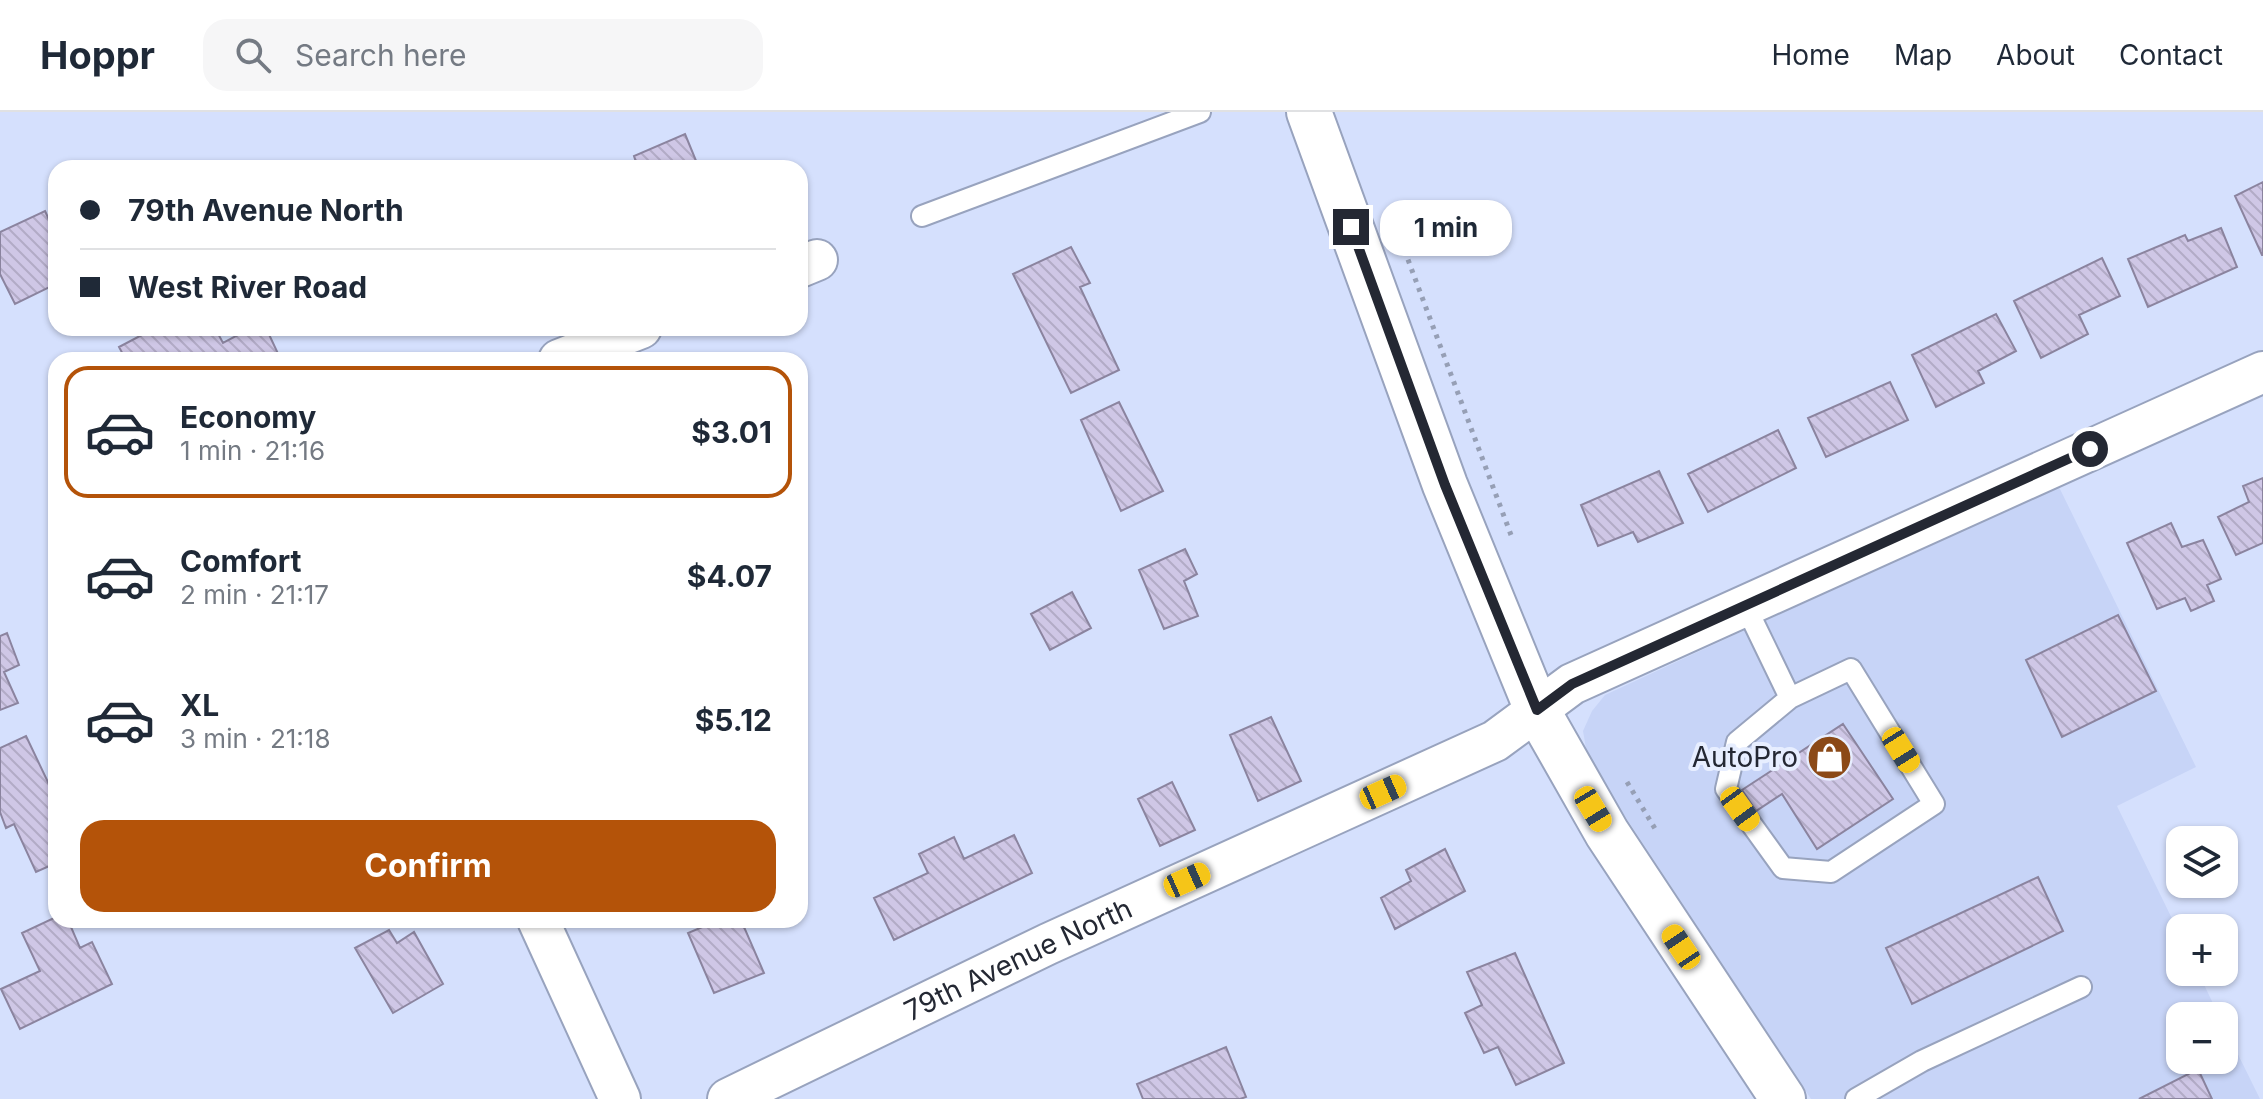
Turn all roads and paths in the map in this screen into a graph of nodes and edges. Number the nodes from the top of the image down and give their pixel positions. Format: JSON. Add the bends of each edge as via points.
{"nodes":[{"id":1,"x":1200,"y":112,"type":"edge"},
{"id":2,"x":1309,"y":112,"type":"edge"},
{"id":3,"x":922,"y":216,"type":"dead end"},
{"id":4,"x":1398,"y":234,"type":"dead end"},
{"id":5,"x":620,"y":336,"type":"edge"},
{"id":6,"x":580,"y":352,"type":"edge"},
{"id":7,"x":2263,"y":372,"type":"edge"},
{"id":8,"x":1511,"y":536,"type":"dead end"},
{"id":9,"x":1746,"y":607,"type":"junction"},
{"id":10,"x":1790,"y":698,"type":"junction"},
{"id":11,"x":1537,"y":710,"type":"junction"},
{"id":12,"x":542,"y":928,"type":"edge"},
{"id":13,"x":2081,"y":987,"type":"dead end"},
{"id":14,"x":620,"y":1099,"type":"edge"},
{"id":15,"x":728,"y":1099,"type":"edge"},
{"id":16,"x":1783,"y":1099,"type":"edge"},
{"id":17,"x":1856,"y":1099,"type":"edge"}],
"edges":[{"from":1,"to":3,"type":"lane"},
{"from":2,"to":11,"type":"street","via":[[1445,485]]},
{"from":4,"to":8,"type":"path"},
{"from":5,"to":6,"type":"street"},
{"from":7,"to":9,"type":"street","name":"79th Avenue North"},
{"from":9,"to":10,"type":"lane"},
{"from":9,"to":11,"type":"street","name":"79th Avenue North","via":[[1572,684]]},
{"from":10,"to":10,"type":"lane","via":[[1851,669],[1934,804],[1831,872],[1783,868],[1726,789],[1737,742]]},
{"from":11,"to":15,"type":"street","name":"79th Avenue North","via":[[1495,741],[1048,944]]},
{"from":11,"to":16,"type":"street","via":[[1615,846]]},
{"from":12,"to":14,"type":"street"},
{"from":13,"to":17,"type":"lane","via":[[1922,1061]]}]}
